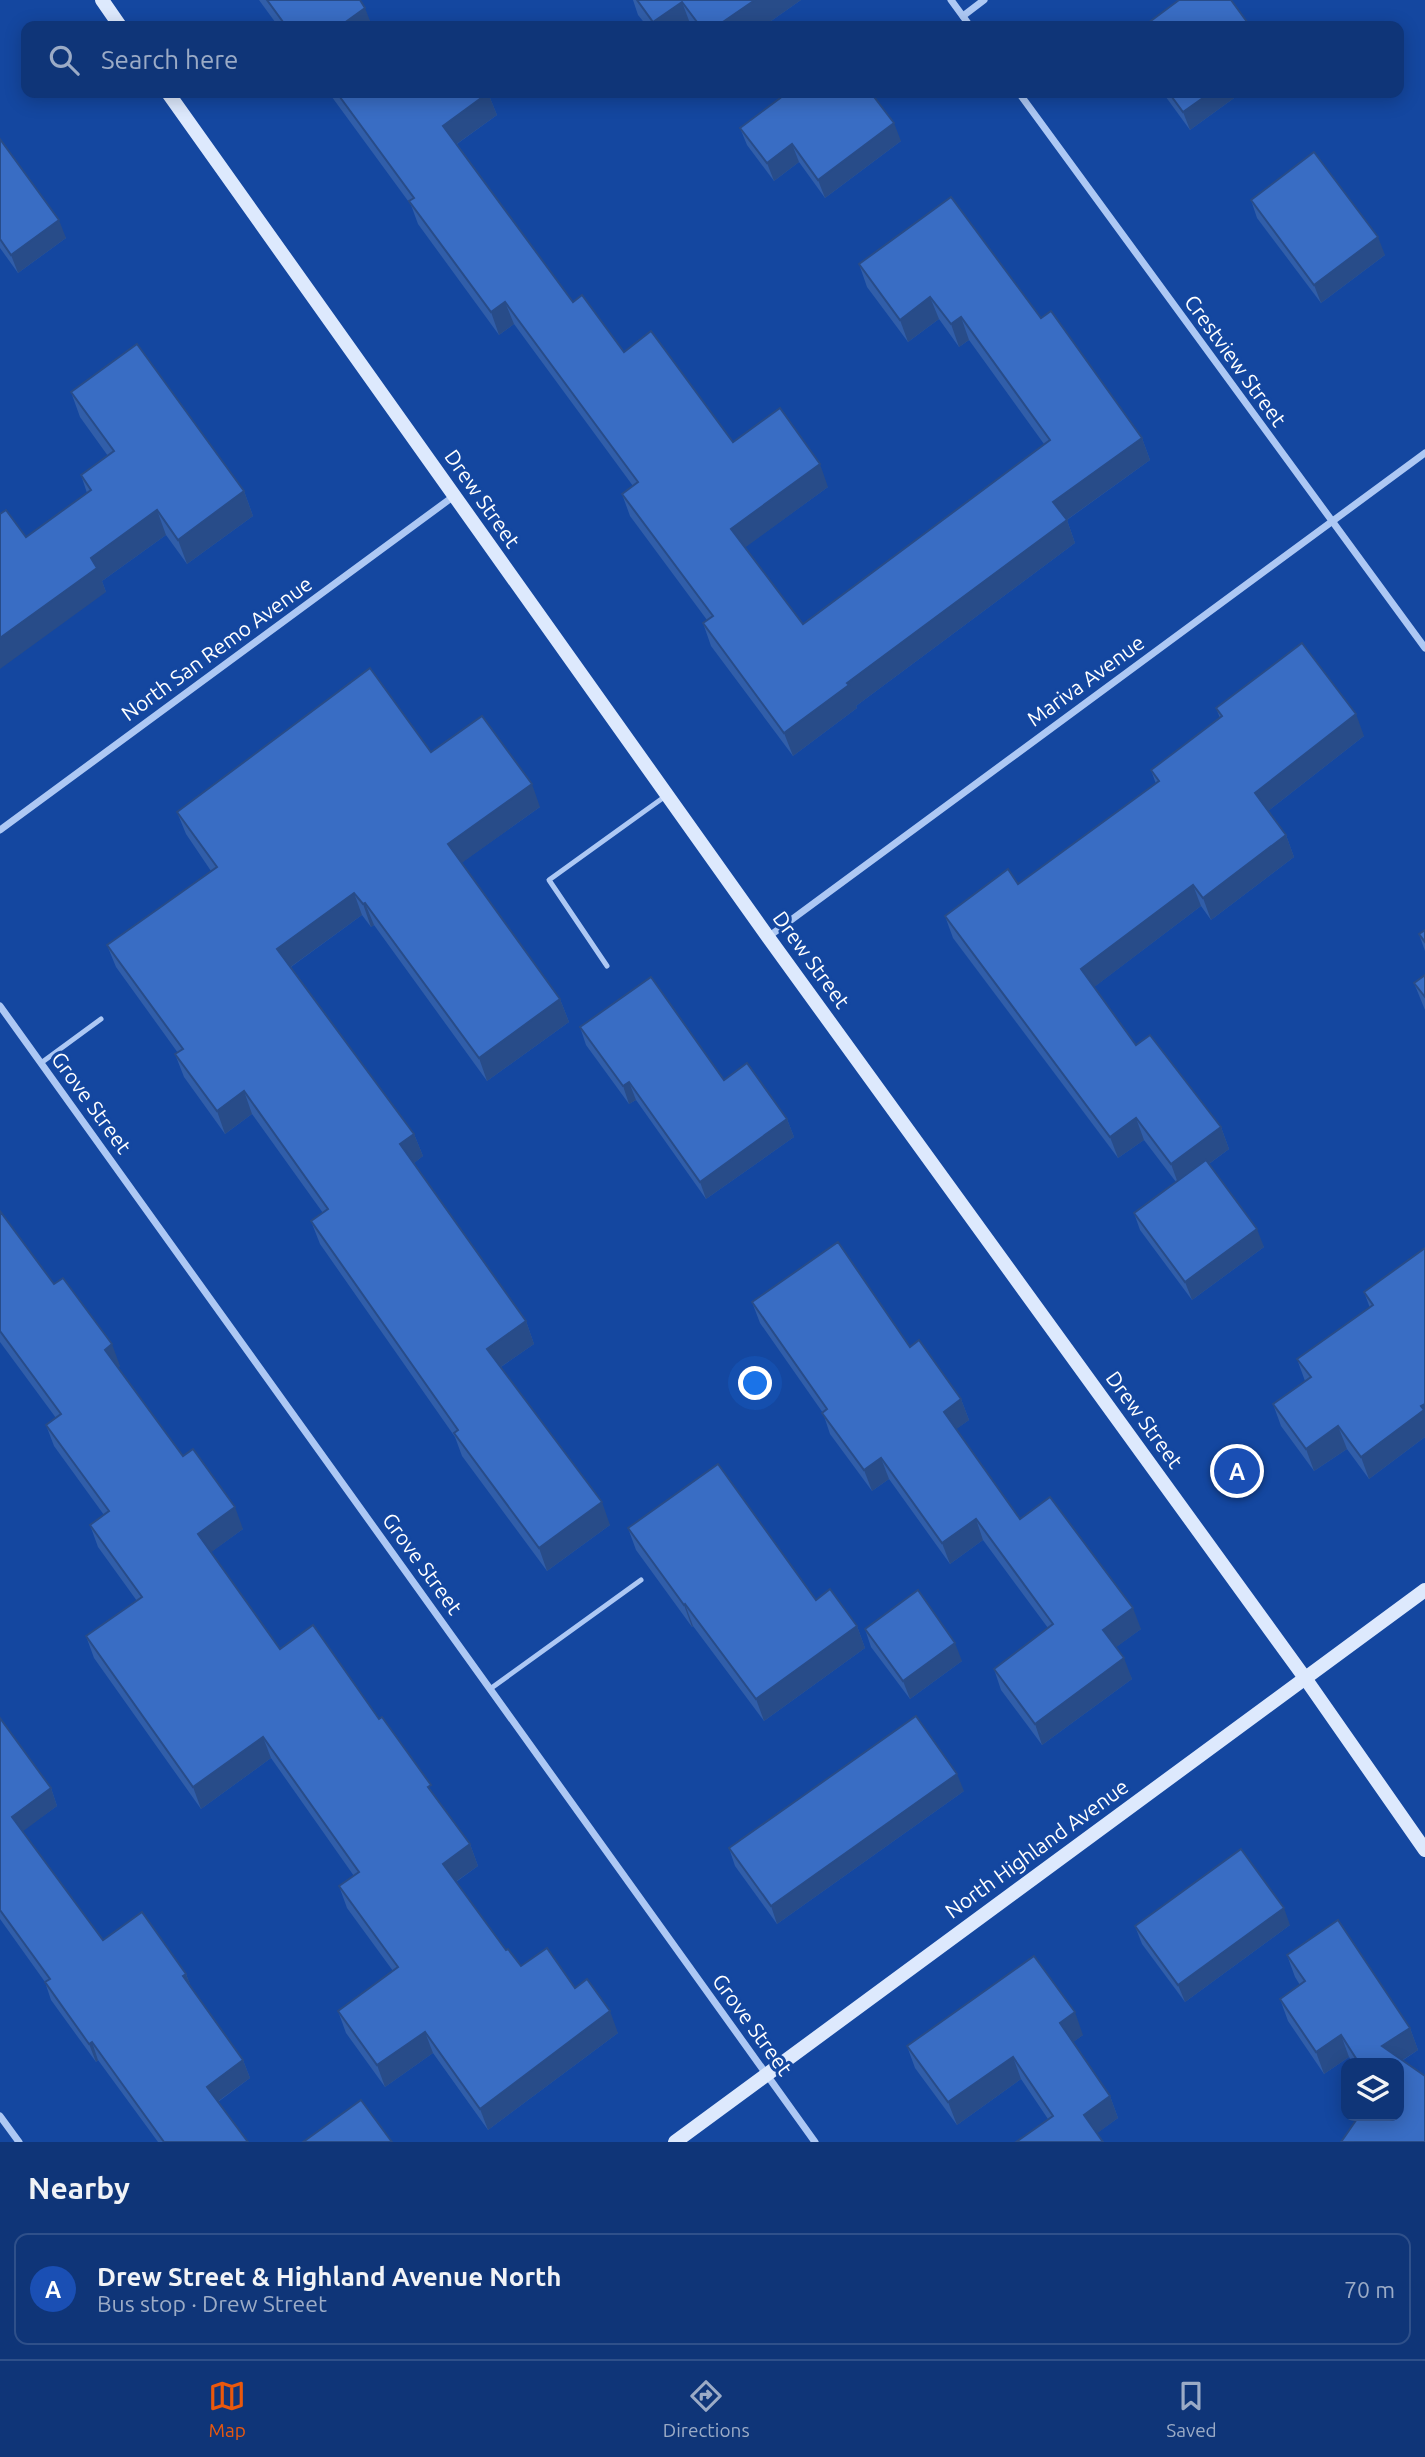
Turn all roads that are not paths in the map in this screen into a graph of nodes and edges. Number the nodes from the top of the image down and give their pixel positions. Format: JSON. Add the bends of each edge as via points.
{"nodes":[{"id":1,"x":102,"y":0,"type":"edge"},
{"id":2,"x":951,"y":0,"type":"edge"},
{"id":3,"x":984,"y":0,"type":"edge"},
{"id":4,"x":963,"y":16,"type":"junction"},
{"id":5,"x":117,"y":21,"type":"edge"},
{"id":6,"x":966,"y":21,"type":"edge"},
{"id":7,"x":172,"y":98,"type":"edge"},
{"id":8,"x":1023,"y":98,"type":"edge"},
{"id":9,"x":1425,"y":453,"type":"edge"},
{"id":10,"x":454,"y":495,"type":"junction"},
{"id":11,"x":1331,"y":522,"type":"junction"},
{"id":12,"x":1425,"y":648,"type":"edge"},
{"id":13,"x":667,"y":795,"type":"junction"},
{"id":14,"x":0,"y":831,"type":"edge"},
{"id":15,"x":768,"y":937,"type":"junction"},
{"id":16,"x":607,"y":966,"type":"dead end"},
{"id":17,"x":0,"y":1006,"type":"edge"},
{"id":18,"x":101,"y":1019,"type":"dead end"},
{"id":19,"x":41,"y":1063,"type":"junction"},
{"id":20,"x":640,"y":1580,"type":"dead end"},
{"id":21,"x":1425,"y":1590,"type":"edge"},
{"id":22,"x":1305,"y":1678,"type":"junction"},
{"id":23,"x":489,"y":1689,"type":"junction"},
{"id":24,"x":1425,"y":1850,"type":"edge"},
{"id":25,"x":766,"y":2074,"type":"junction"},
{"id":26,"x":0,"y":2116,"type":"edge"},
{"id":27,"x":19,"y":2142,"type":"edge"},
{"id":28,"x":675,"y":2142,"type":"edge"},
{"id":29,"x":815,"y":2142,"type":"edge"}],
"edges":[{"from":1,"to":5,"type":"main road"},
{"from":2,"to":4,"type":"street"},
{"from":3,"to":4,"type":"street"},
{"from":4,"to":6,"type":"street"},
{"from":7,"to":10,"type":"main road","name":"Drew Street"},
{"from":8,"to":11,"type":"street","name":"Crestview Street"},
{"from":9,"to":11,"type":"street","name":"Mariva Avenue"},
{"from":10,"to":13,"type":"main road","name":"Drew Street"},
{"from":10,"to":14,"type":"street","name":"North San Remo Avenue"},
{"from":11,"to":12,"type":"street","name":"Crestview Street"},
{"from":11,"to":15,"type":"street","name":"Mariva Avenue"},
{"from":13,"to":15,"type":"main road","name":"Drew Street"},
{"from":13,"to":16,"type":"lane","via":[[549,880]]},
{"from":15,"to":22,"type":"main road","name":"Drew Street"},
{"from":17,"to":19,"type":"street","name":"Grove Street"},
{"from":18,"to":19,"type":"lane"},
{"from":19,"to":23,"type":"street","name":"Grove Street"},
{"from":20,"to":23,"type":"lane"},
{"from":21,"to":22,"type":"main road","name":"North Highland Avenue"},
{"from":22,"to":24,"type":"main road","name":"Drew Street"},
{"from":22,"to":25,"type":"main road","name":"North Highland Avenue"},
{"from":23,"to":25,"type":"street","name":"Grove Street"},
{"from":25,"to":28,"type":"main road","name":"North Highland Avenue"},
{"from":25,"to":29,"type":"street","name":"Grove Street"},
{"from":26,"to":27,"type":"street"}]}
